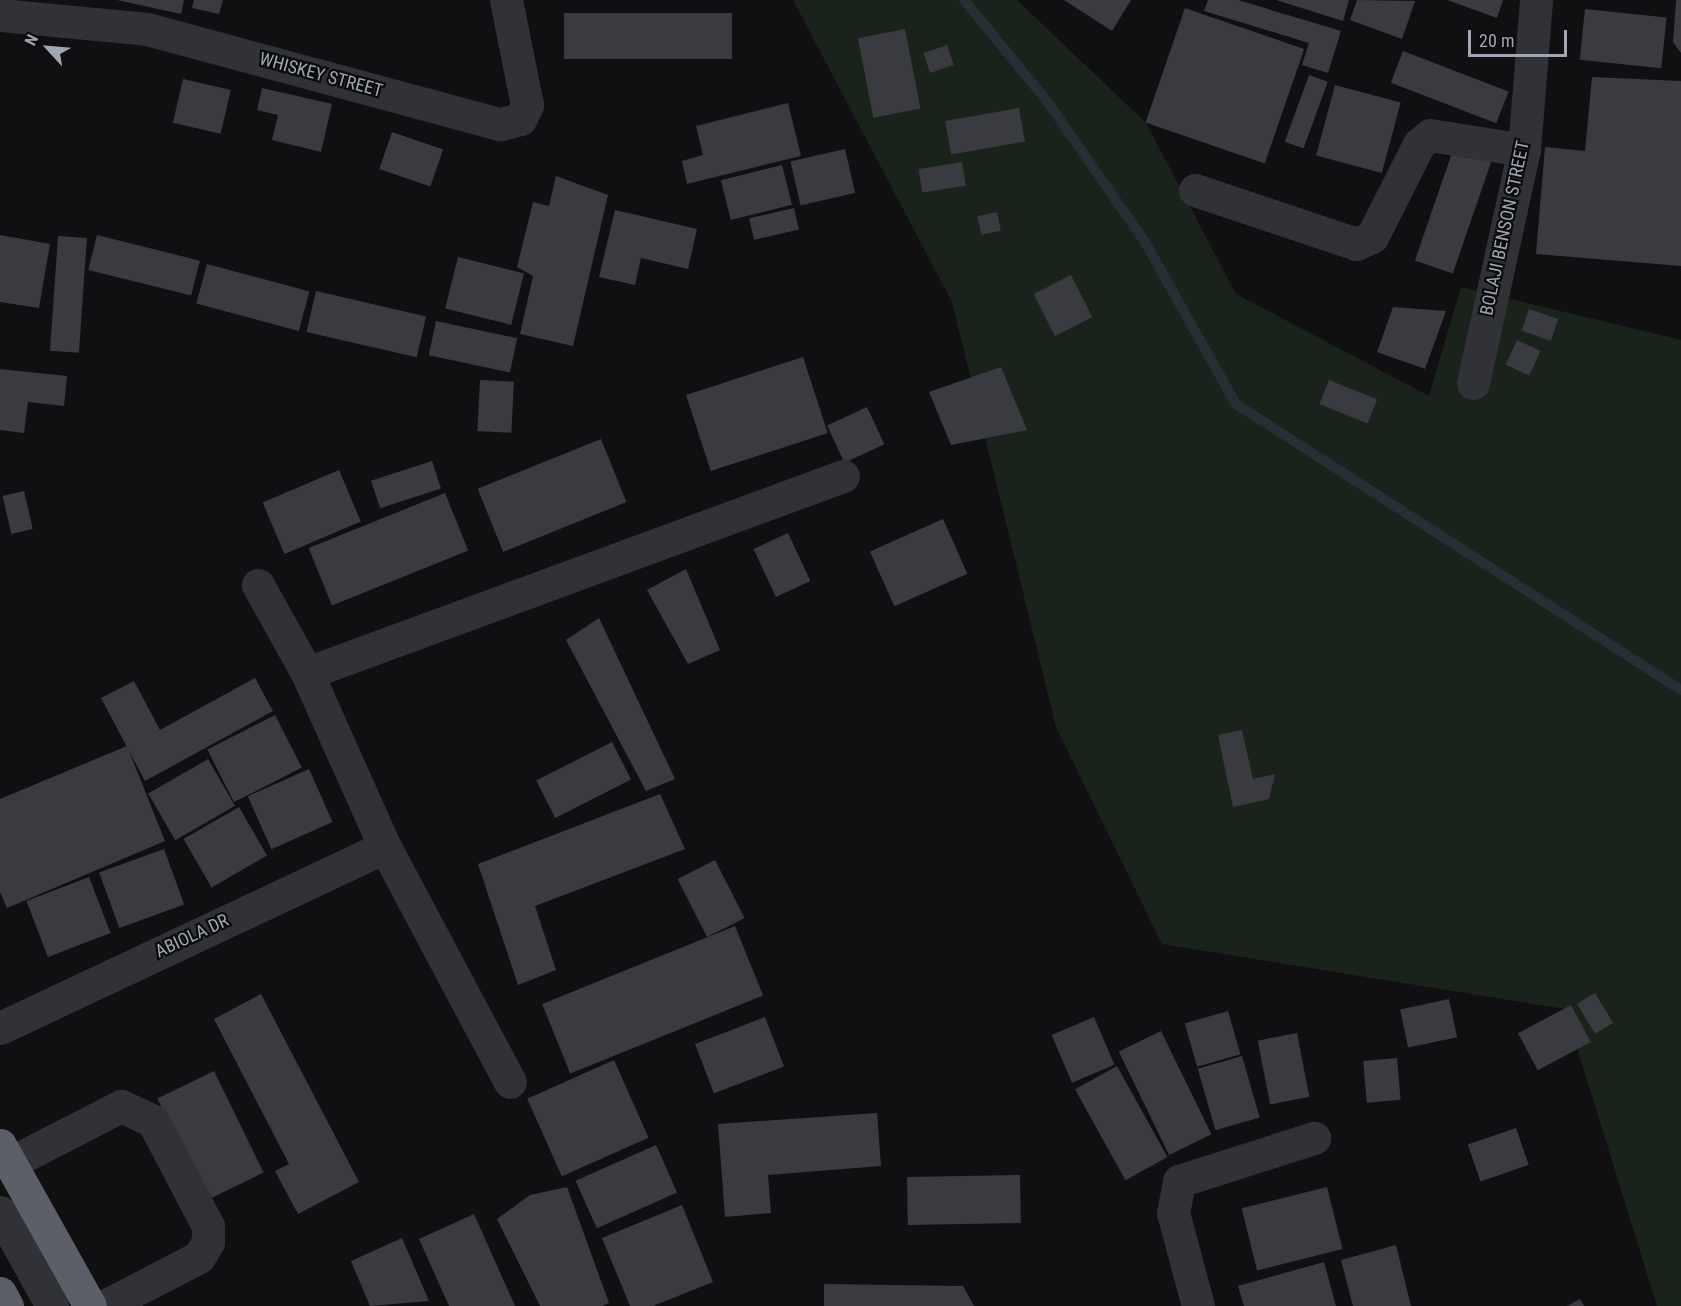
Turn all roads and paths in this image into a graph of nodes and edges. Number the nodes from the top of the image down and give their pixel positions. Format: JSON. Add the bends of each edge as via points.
{"nodes":[{"id":1,"x":506,"y":0,"type":"edge"},
{"id":2,"x":1536,"y":0,"type":"edge"},
{"id":3,"x":0,"y":15,"type":"edge"},
{"id":4,"x":1524,"y":150,"type":"junction"},
{"id":5,"x":1195,"y":190,"type":"dead end"},
{"id":6,"x":1473,"y":383,"type":"dead end"},
{"id":7,"x":843,"y":476,"type":"dead end"},
{"id":8,"x":258,"y":585,"type":"dead end"},
{"id":9,"x":308,"y":674,"type":"junction"},
{"id":10,"x":385,"y":848,"type":"junction"},
{"id":11,"x":0,"y":1028,"type":"edge"},
{"id":12,"x":510,"y":1082,"type":"dead end"},
{"id":13,"x":1314,"y":1138,"type":"dead end"},
{"id":14,"x":5,"y":1154,"type":"edge"},
{"id":15,"x":0,"y":1212,"type":"edge"},
{"id":16,"x":52,"y":1306,"type":"edge"},
{"id":17,"x":90,"y":1306,"type":"edge"},
{"id":18,"x":105,"y":1306,"type":"edge"},
{"id":19,"x":1198,"y":1306,"type":"edge"}],
"edges":[{"from":1,"to":3,"type":"street","name":"WHISKEY STREET","via":[[527,105],[520,119],[500,124],[147,29]]},
{"from":2,"to":4,"type":"street","name":"BOLAJI BENSON STREET"},
{"from":4,"to":5,"type":"street","via":[[1430,135],[1419,144],[1372,237],[1356,244]]},
{"from":4,"to":6,"type":"street","name":"BOLAJI BENSON STREET"},
{"from":7,"to":9,"type":"street"},
{"from":8,"to":9,"type":"street"},
{"from":9,"to":10,"type":"street"},
{"from":10,"to":11,"type":"street","name":"ABIOLA DR"},
{"from":10,"to":12,"type":"street"},
{"from":13,"to":19,"type":"street","via":[[1179,1181],[1173,1213]]},
{"from":14,"to":17,"type":"highway"},
{"from":14,"to":18,"type":"street","via":[[121,1106],[153,1121],[208,1226],[208,1242],[199,1257]]},
{"from":15,"to":16,"type":"street"}]}
